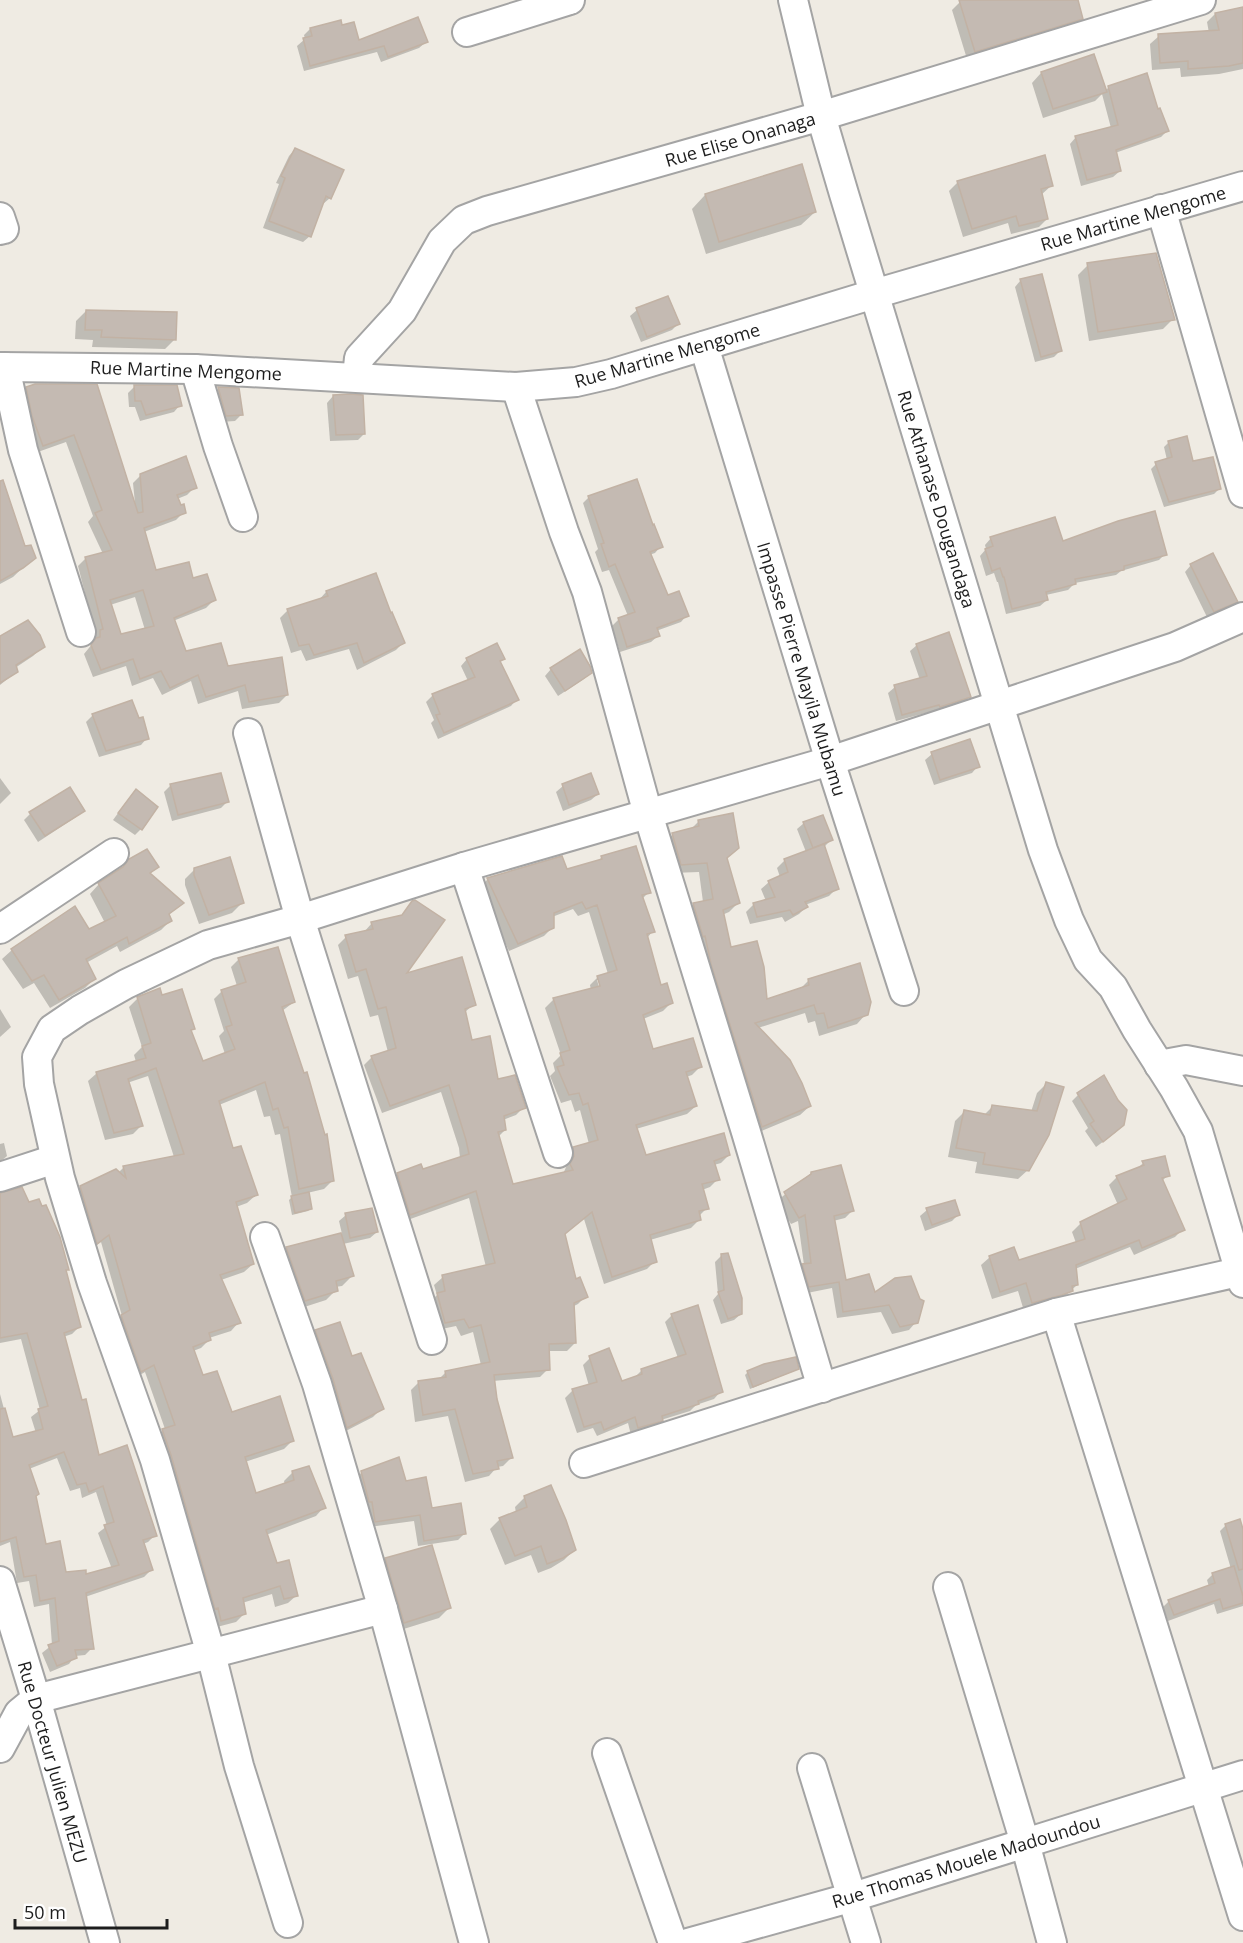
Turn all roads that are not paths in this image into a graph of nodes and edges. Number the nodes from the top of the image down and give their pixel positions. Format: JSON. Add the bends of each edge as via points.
{"nodes":[{"id":1,"x":570,"y":0,"type":"edge"},
{"id":2,"x":793,"y":0,"type":"edge"},
{"id":3,"x":1202,"y":0,"type":"edge"},
{"id":4,"x":467,"y":32,"type":"dead end"},
{"id":5,"x":821,"y":116,"type":"junction"},
{"id":6,"x":1243,"y":186,"type":"edge"},
{"id":7,"x":1161,"y":209,"type":"junction"},
{"id":8,"x":874,"y":294,"type":"junction"},
{"id":9,"x":704,"y":346,"type":"junction"},
{"id":10,"x":3,"y":367,"type":"edge"},
{"id":11,"x":195,"y":369,"type":"junction"},
{"id":12,"x":357,"y":377,"type":"junction"},
{"id":13,"x":516,"y":387,"type":"junction"},
{"id":14,"x":1243,"y":493,"type":"edge"},
{"id":15,"x":243,"y":517,"type":"dead end"},
{"id":16,"x":1243,"y":617,"type":"edge"},
{"id":17,"x":81,"y":632,"type":"dead end"},
{"id":18,"x":999,"y":705,"type":"junction"},
{"id":19,"x":248,"y":733,"type":"dead end"},
{"id":20,"x":830,"y":760,"type":"junction"},
{"id":21,"x":648,"y":814,"type":"junction"},
{"id":22,"x":114,"y":853,"type":"dead end"},
{"id":23,"x":464,"y":867,"type":"junction"},
{"id":24,"x":300,"y":919,"type":"junction"},
{"id":25,"x":0,"y":929,"type":"edge"},
{"id":26,"x":904,"y":991,"type":"dead end"},
{"id":27,"x":1160,"y":1065,"type":"junction"},
{"id":28,"x":1243,"y":1071,"type":"edge"},
{"id":29,"x":558,"y":1153,"type":"dead end"},
{"id":30,"x":55,"y":1159,"type":"junction"},
{"id":31,"x":0,"y":1178,"type":"edge"},
{"id":32,"x":265,"y":1237,"type":"dead end"},
{"id":33,"x":1242,"y":1275,"type":"edge"},
{"id":34,"x":1056,"y":1313,"type":"junction"},
{"id":35,"x":432,"y":1340,"type":"dead end"},
{"id":36,"x":822,"y":1388,"type":"junction"},
{"id":37,"x":584,"y":1463,"type":"dead end"},
{"id":38,"x":0,"y":1581,"type":"edge"},
{"id":39,"x":948,"y":1587,"type":"dead end"},
{"id":40,"x":383,"y":1609,"type":"junction"},
{"id":41,"x":211,"y":1654,"type":"junction"},
{"id":42,"x":36,"y":1699,"type":"junction"},
{"id":43,"x":0,"y":1748,"type":"edge"},
{"id":44,"x":607,"y":1753,"type":"dead end"},
{"id":45,"x":812,"y":1768,"type":"dead end"},
{"id":46,"x":1243,"y":1775,"type":"edge"},
{"id":47,"x":1204,"y":1787,"type":"junction"},
{"id":48,"x":1025,"y":1843,"type":"junction"},
{"id":49,"x":853,"y":1897,"type":"junction"},
{"id":50,"x":1243,"y":1916,"type":"edge"},
{"id":51,"x":288,"y":1923,"type":"dead end"},
{"id":52,"x":105,"y":1943,"type":"edge"},
{"id":53,"x":474,"y":1943,"type":"edge"},
{"id":54,"x":673,"y":1943,"type":"edge"},
{"id":55,"x":688,"y":1943,"type":"edge"},
{"id":56,"x":867,"y":1943,"type":"edge"},
{"id":57,"x":1052,"y":1943,"type":"edge"}],
"edges":[{"from":1,"to":4,"type":"street"},
{"from":2,"to":5,"type":"street","name":"Rue Athanase Dougandaga"},
{"from":3,"to":5,"type":"street","name":"Rue Elise Onanaga"},
{"from":5,"to":8,"type":"street","name":"Rue Athanase Dougandaga"},
{"from":5,"to":12,"type":"street","name":"Rue Elise Onanaga","via":[[464,220],[442,241],[402,311],[359,357]]},
{"from":6,"to":7,"type":"street","name":"Rue Martine Mengome"},
{"from":7,"to":8,"type":"street","name":"Rue Martine Mengome"},
{"from":7,"to":14,"type":"street"},
{"from":8,"to":9,"type":"street","name":"Rue Martine Mengome"},
{"from":8,"to":18,"type":"street","name":"Rue Athanase Dougandaga"},
{"from":9,"to":13,"type":"street","name":"Rue Martine Mengome","via":[[576,382]]},
{"from":9,"to":20,"type":"street","name":"Impasse Pierre Mayila Mubamu"},
{"from":10,"to":11,"type":"street","name":"Rue Martine Mengome"},
{"from":10,"to":17,"type":"street","via":[[22,450]]},
{"from":11,"to":12,"type":"street","name":"Rue Martine Mengome"},
{"from":11,"to":15,"type":"street"},
{"from":12,"to":13,"type":"street","name":"Rue Martine Mengome"},
{"from":13,"to":21,"type":"street","via":[[587,592]]},
{"from":16,"to":18,"type":"street","via":[[1175,647]]},
{"from":18,"to":20,"type":"street"},
{"from":18,"to":27,"type":"street","name":"Rue Athanase Dougandaga","via":[[1043,850],[1069,920],[1088,960],[1113,987]]},
{"from":19,"to":24,"type":"street"},
{"from":20,"to":21,"type":"street"},
{"from":20,"to":26,"type":"street","name":"Impasse Pierre Mayila Mubamu"},
{"from":21,"to":23,"type":"street"},
{"from":21,"to":36,"type":"street"},
{"from":22,"to":25,"type":"street"},
{"from":23,"to":24,"type":"street"},
{"from":23,"to":29,"type":"street"},
{"from":24,"to":30,"type":"street","via":[[207,945],[126,984],[51,1029],[37,1057]]},
{"from":24,"to":35,"type":"street"},
{"from":27,"to":28,"type":"street","via":[[1186,1060]]},
{"from":27,"to":33,"type":"street","name":"Rue Athanase Dougandaga","via":[[1198,1131]]},
{"from":30,"to":31,"type":"street"},
{"from":30,"to":41,"type":"street","via":[[92,1283],[155,1460]]},
{"from":32,"to":40,"type":"street","via":[[317,1384]]},
{"from":33,"to":34,"type":"street"},
{"from":34,"to":36,"type":"street"},
{"from":34,"to":47,"type":"street"},
{"from":36,"to":37,"type":"street"},
{"from":38,"to":42,"type":"street","name":"Rue Docteur Julien MEZU"},
{"from":39,"to":48,"type":"street"},
{"from":40,"to":41,"type":"street"},
{"from":40,"to":53,"type":"street"},
{"from":41,"to":42,"type":"street"},
{"from":41,"to":51,"type":"street","via":[[239,1766]]},
{"from":42,"to":43,"type":"street","via":[[19,1713]]},
{"from":42,"to":52,"type":"street","name":"Rue Docteur Julien MEZU"},
{"from":44,"to":54,"type":"street"},
{"from":45,"to":49,"type":"street"},
{"from":46,"to":47,"type":"street","name":"Rue Thomas Mouele Madoundou"},
{"from":47,"to":48,"type":"street","name":"Rue Thomas Mouele Madoundou"},
{"from":47,"to":50,"type":"street"},
{"from":48,"to":49,"type":"street","name":"Rue Thomas Mouele Madoundou"},
{"from":48,"to":57,"type":"street"},
{"from":49,"to":55,"type":"street","name":"Rue Thomas Mouele Madoundou"},
{"from":49,"to":56,"type":"street"}]}
